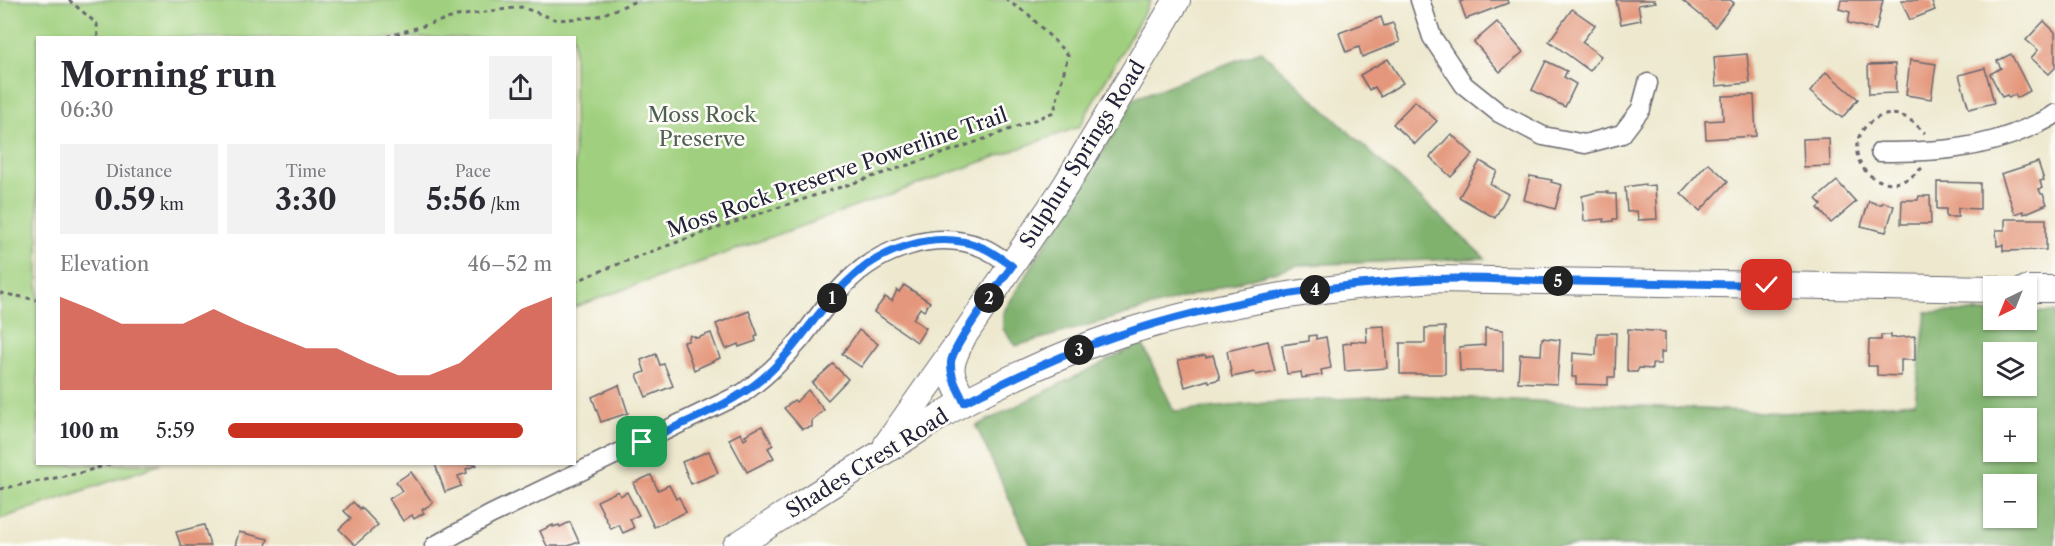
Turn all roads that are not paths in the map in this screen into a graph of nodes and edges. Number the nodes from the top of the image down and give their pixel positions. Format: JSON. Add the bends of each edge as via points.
{"nodes":[{"id":1,"x":1177,"y":0,"type":"edge"},
{"id":2,"x":1420,"y":0,"type":"edge"},
{"id":3,"x":1648,"y":83,"type":"dead end"},
{"id":4,"x":2054,"y":118,"type":"edge"},
{"id":5,"x":1880,"y":152,"type":"dead end"},
{"id":6,"x":1012,"y":266,"type":"junction"},
{"id":7,"x":1983,"y":289,"type":"edge"},
{"id":8,"x":2037,"y":289,"type":"edge"},
{"id":9,"x":2055,"y":290,"type":"edge"},
{"id":10,"x":963,"y":337,"type":"junction"},
{"id":11,"x":964,"y":402,"type":"junction"},
{"id":12,"x":881,"y":453,"type":"junction"},
{"id":13,"x":434,"y":546,"type":"edge"},
{"id":14,"x":736,"y":546,"type":"edge"}],
"edges":[{"from":1,"to":6,"type":"street","name":"Sulphur Springs Road","via":[[1066,185]]},
{"from":2,"to":3,"type":"street","via":[[1432,37],[1464,85],[1499,113],[1543,136],[1586,144],[1622,134],[1641,109]]},
{"from":4,"to":5,"type":"street","via":[[1976,146]]},
{"from":6,"to":10,"type":"street","name":"Sulphur Springs Road"},
{"from":6,"to":13,"type":"street","via":[[965,242],[926,242],[894,250],[847,281],[780,362],[743,393]]},
{"from":7,"to":11,"type":"street","name":"Shades Crest Road","via":[[1437,279],[1369,284],[1234,304],[1167,321],[1071,352]]},
{"from":8,"to":9,"type":"street"},
{"from":10,"to":11,"type":"street","name":"Sulphur Springs Road","via":[[951,360],[953,379]]},
{"from":10,"to":12,"type":"street"},
{"from":11,"to":12,"type":"street","name":"Shades Crest Road"},
{"from":12,"to":14,"type":"street","name":"Shades Crest Road"}]}
